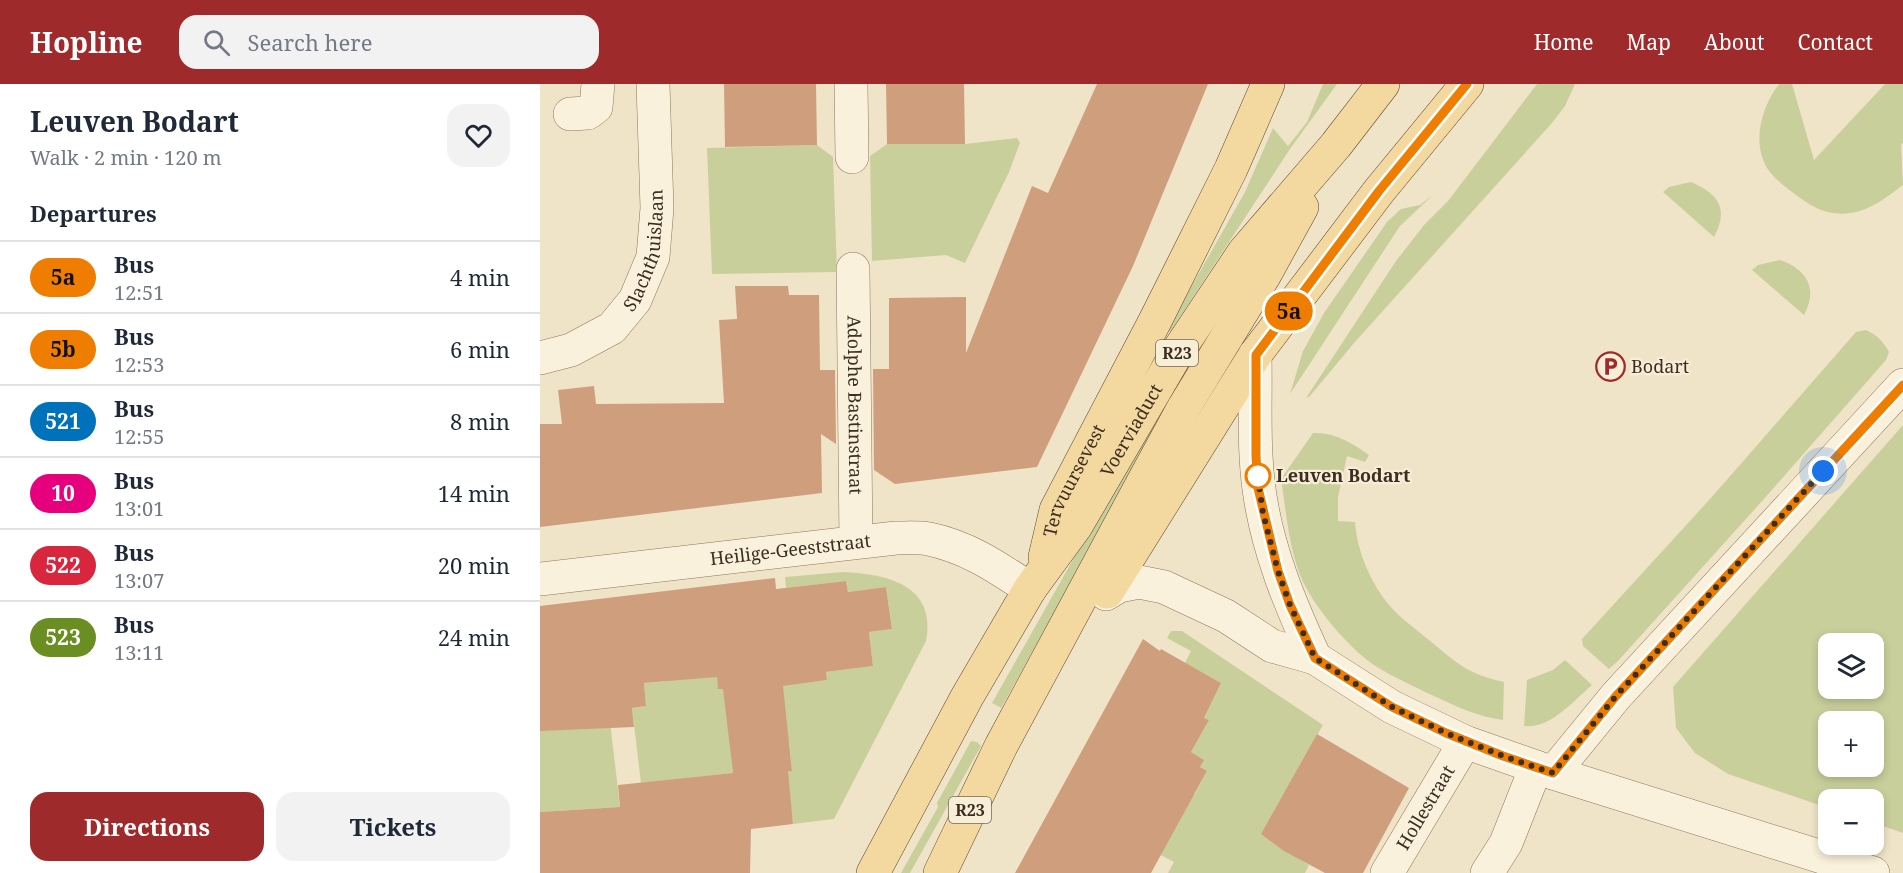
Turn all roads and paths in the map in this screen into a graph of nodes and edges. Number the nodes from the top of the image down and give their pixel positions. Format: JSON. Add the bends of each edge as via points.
{"nodes":[{"id":1,"x":598,"y":84,"type":"edge"},
{"id":2,"x":653,"y":84,"type":"edge"},
{"id":3,"x":851,"y":84,"type":"edge"},
{"id":4,"x":1268,"y":84,"type":"edge"},
{"id":5,"x":1383,"y":84,"type":"edge"},
{"id":6,"x":1467,"y":84,"type":"edge"},
{"id":7,"x":570,"y":114,"type":"dead end"},
{"id":8,"x":1336,"y":145,"type":"junction"},
{"id":9,"x":852,"y":157,"type":"dead end"},
{"id":10,"x":853,"y":269,"type":"dead end"},
{"id":11,"x":1256,"y":355,"type":"junction"},
{"id":12,"x":540,"y":358,"type":"edge"},
{"id":13,"x":1903,"y":385,"type":"edge"},
{"id":14,"x":856,"y":542,"type":"junction"},
{"id":15,"x":540,"y":579,"type":"edge"},
{"id":16,"x":1035,"y":583,"type":"junction"},
{"id":17,"x":1106,"y":594,"type":"junction"},
{"id":18,"x":1315,"y":658,"type":"junction"},
{"id":19,"x":1465,"y":742,"type":"junction"},
{"id":20,"x":1001,"y":746,"type":"junction"},
{"id":21,"x":1544,"y":770,"type":"junction"},
{"id":22,"x":873,"y":873,"type":"edge"},
{"id":23,"x":940,"y":873,"type":"edge"},
{"id":24,"x":1387,"y":873,"type":"edge"},
{"id":25,"x":1486,"y":873,"type":"edge"},
{"id":26,"x":1873,"y":873,"type":"edge"}],
"edges":[{"from":1,"to":7,"type":"street","via":[[596,107],[588,113]]},
{"from":2,"to":12,"type":"street","name":"Slachthuislaan","via":[[657,208],[653,257],[640,289],[612,328],[571,350]]},
{"from":3,"to":9,"type":"street"},
{"from":4,"to":16,"type":"main road","name":"Tervuursevest","number":"R23","via":[[1231,169],[1056,510]]},
{"from":5,"to":8,"type":"main road","name":"Voerviaduct","number":"R23"},
{"from":6,"to":11,"type":"main road","via":[[1379,191]]},
{"from":8,"to":16,"type":"main road","name":"Voerviaduct","number":"R23","via":[[1244,252],[1178,351],[1076,526]]},
{"from":8,"to":20,"type":"main road","name":"Voerviaduct","number":"R23","via":[[1264,276],[1184,407]]},
{"from":10,"to":14,"type":"street","name":"Adolphe Bastinstraat"},
{"from":11,"to":17,"type":"main road"},
{"from":11,"to":18,"type":"street","via":[[1258,488],[1278,571]]},
{"from":13,"to":21,"type":"street"},
{"from":14,"to":15,"type":"street","name":"Heilige-Geeststraat"},
{"from":14,"to":16,"type":"street","name":"Heilige-Geeststraat","via":[[929,539],[981,557]]},
{"from":16,"to":22,"type":"main road","name":"Tervuursevest","number":"R23","via":[[967,697]]},
{"from":17,"to":18,"type":"street","via":[[1128,584],[1155,584],[1227,616],[1272,645]]},
{"from":17,"to":20,"type":"main road","via":[[1037,723]]},
{"from":18,"to":19,"type":"street","via":[[1392,707]]},
{"from":19,"to":21,"type":"street"},
{"from":19,"to":24,"type":"street","name":"Hollestraat"},
{"from":20,"to":23,"type":"main road","number":"R23"},
{"from":21,"to":25,"type":"street"},
{"from":21,"to":26,"type":"street"}]}
